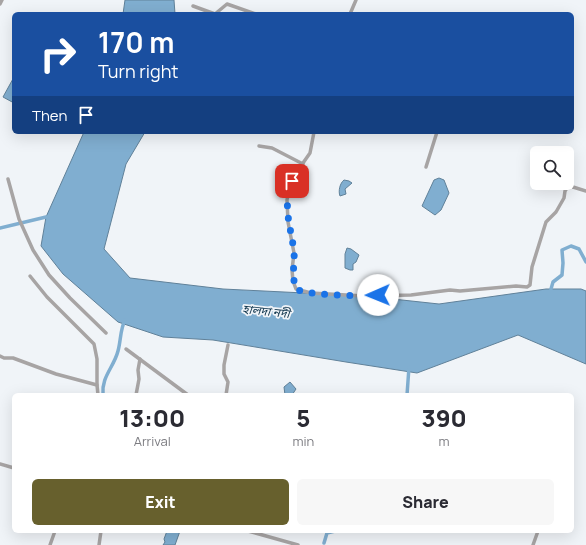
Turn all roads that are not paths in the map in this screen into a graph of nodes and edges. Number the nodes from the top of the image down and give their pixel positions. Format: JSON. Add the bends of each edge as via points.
{"nodes":[{"id":1,"x":2,"y":0,"type":"edge"},
{"id":2,"x":356,"y":0,"type":"edge"},
{"id":3,"x":0,"y":4,"type":"edge"},
{"id":4,"x":193,"y":6,"type":"dead end"},
{"id":5,"x":210,"y":12,"type":"edge"},
{"id":6,"x":217,"y":12,"type":"edge"},
{"id":7,"x":250,"y":12,"type":"edge"},
{"id":8,"x":351,"y":12,"type":"edge"},
{"id":9,"x":314,"y":134,"type":"edge"},
{"id":10,"x":436,"y":134,"type":"edge"},
{"id":11,"x":260,"y":146,"type":"dead end"},
{"id":12,"x":303,"y":164,"type":"junction"},
{"id":13,"x":426,"y":167,"type":"dead end"},
{"id":14,"x":8,"y":179,"type":"dead end"},
{"id":15,"x":586,"y":191,"type":"edge"},
{"id":16,"x":30,"y":276,"type":"dead end"},
{"id":17,"x":106,"y":333,"type":"dead end"},
{"id":18,"x":228,"y":345,"type":"dead end"},
{"id":19,"x":126,"y":349,"type":"dead end"},
{"id":20,"x":0,"y":356,"type":"edge"},
{"id":21,"x":140,"y":359,"type":"junction"},
{"id":22,"x":97,"y":385,"type":"junction"},
{"id":23,"x":98,"y":393,"type":"edge"},
{"id":24,"x":136,"y":393,"type":"edge"},
{"id":25,"x":185,"y":393,"type":"edge"},
{"id":26,"x":226,"y":393,"type":"edge"},
{"id":27,"x":0,"y":464,"type":"edge"},
{"id":28,"x":12,"y":467,"type":"edge"},
{"id":29,"x":54,"y":533,"type":"edge"},
{"id":30,"x":101,"y":533,"type":"edge"},
{"id":31,"x":255,"y":533,"type":"edge"},
{"id":32,"x":537,"y":533,"type":"edge"},
{"id":33,"x":50,"y":545,"type":"edge"},
{"id":34,"x":99,"y":545,"type":"edge"},
{"id":35,"x":298,"y":545,"type":"edge"},
{"id":36,"x":533,"y":545,"type":"edge"}],
"edges":[{"from":1,"to":3,"type":"street"},
{"from":2,"to":8,"type":"street"},
{"from":4,"to":5,"type":"street"},
{"from":6,"to":7,"type":"street","via":[[227,4]]},
{"from":9,"to":12,"type":"street","via":[[310,154]]},
{"from":10,"to":13,"type":"street"},
{"from":11,"to":12,"type":"street","via":[[272,148]]},
{"from":12,"to":15,"type":"street","via":[[296,172],[289,190],[288,222],[294,253],[293,281],[296,289],[311,293],[411,295],[450,290],[527,287],[530,285],[532,267],[546,222],[556,212],[565,191],[573,187]]},
{"from":14,"to":17,"type":"street","via":[[20,223],[49,276]]},
{"from":16,"to":22,"type":"street","via":[[47,297],[94,344]]},
{"from":18,"to":26,"type":"street","via":[[224,365],[224,374],[228,382]]},
{"from":19,"to":21,"type":"street"},
{"from":20,"to":22,"type":"street"},
{"from":21,"to":24,"type":"street"},
{"from":21,"to":25,"type":"street"},
{"from":22,"to":23,"type":"street"},
{"from":27,"to":28,"type":"street"},
{"from":29,"to":33,"type":"street"},
{"from":30,"to":34,"type":"street"},
{"from":31,"to":35,"type":"street"},
{"from":32,"to":36,"type":"street"}]}
